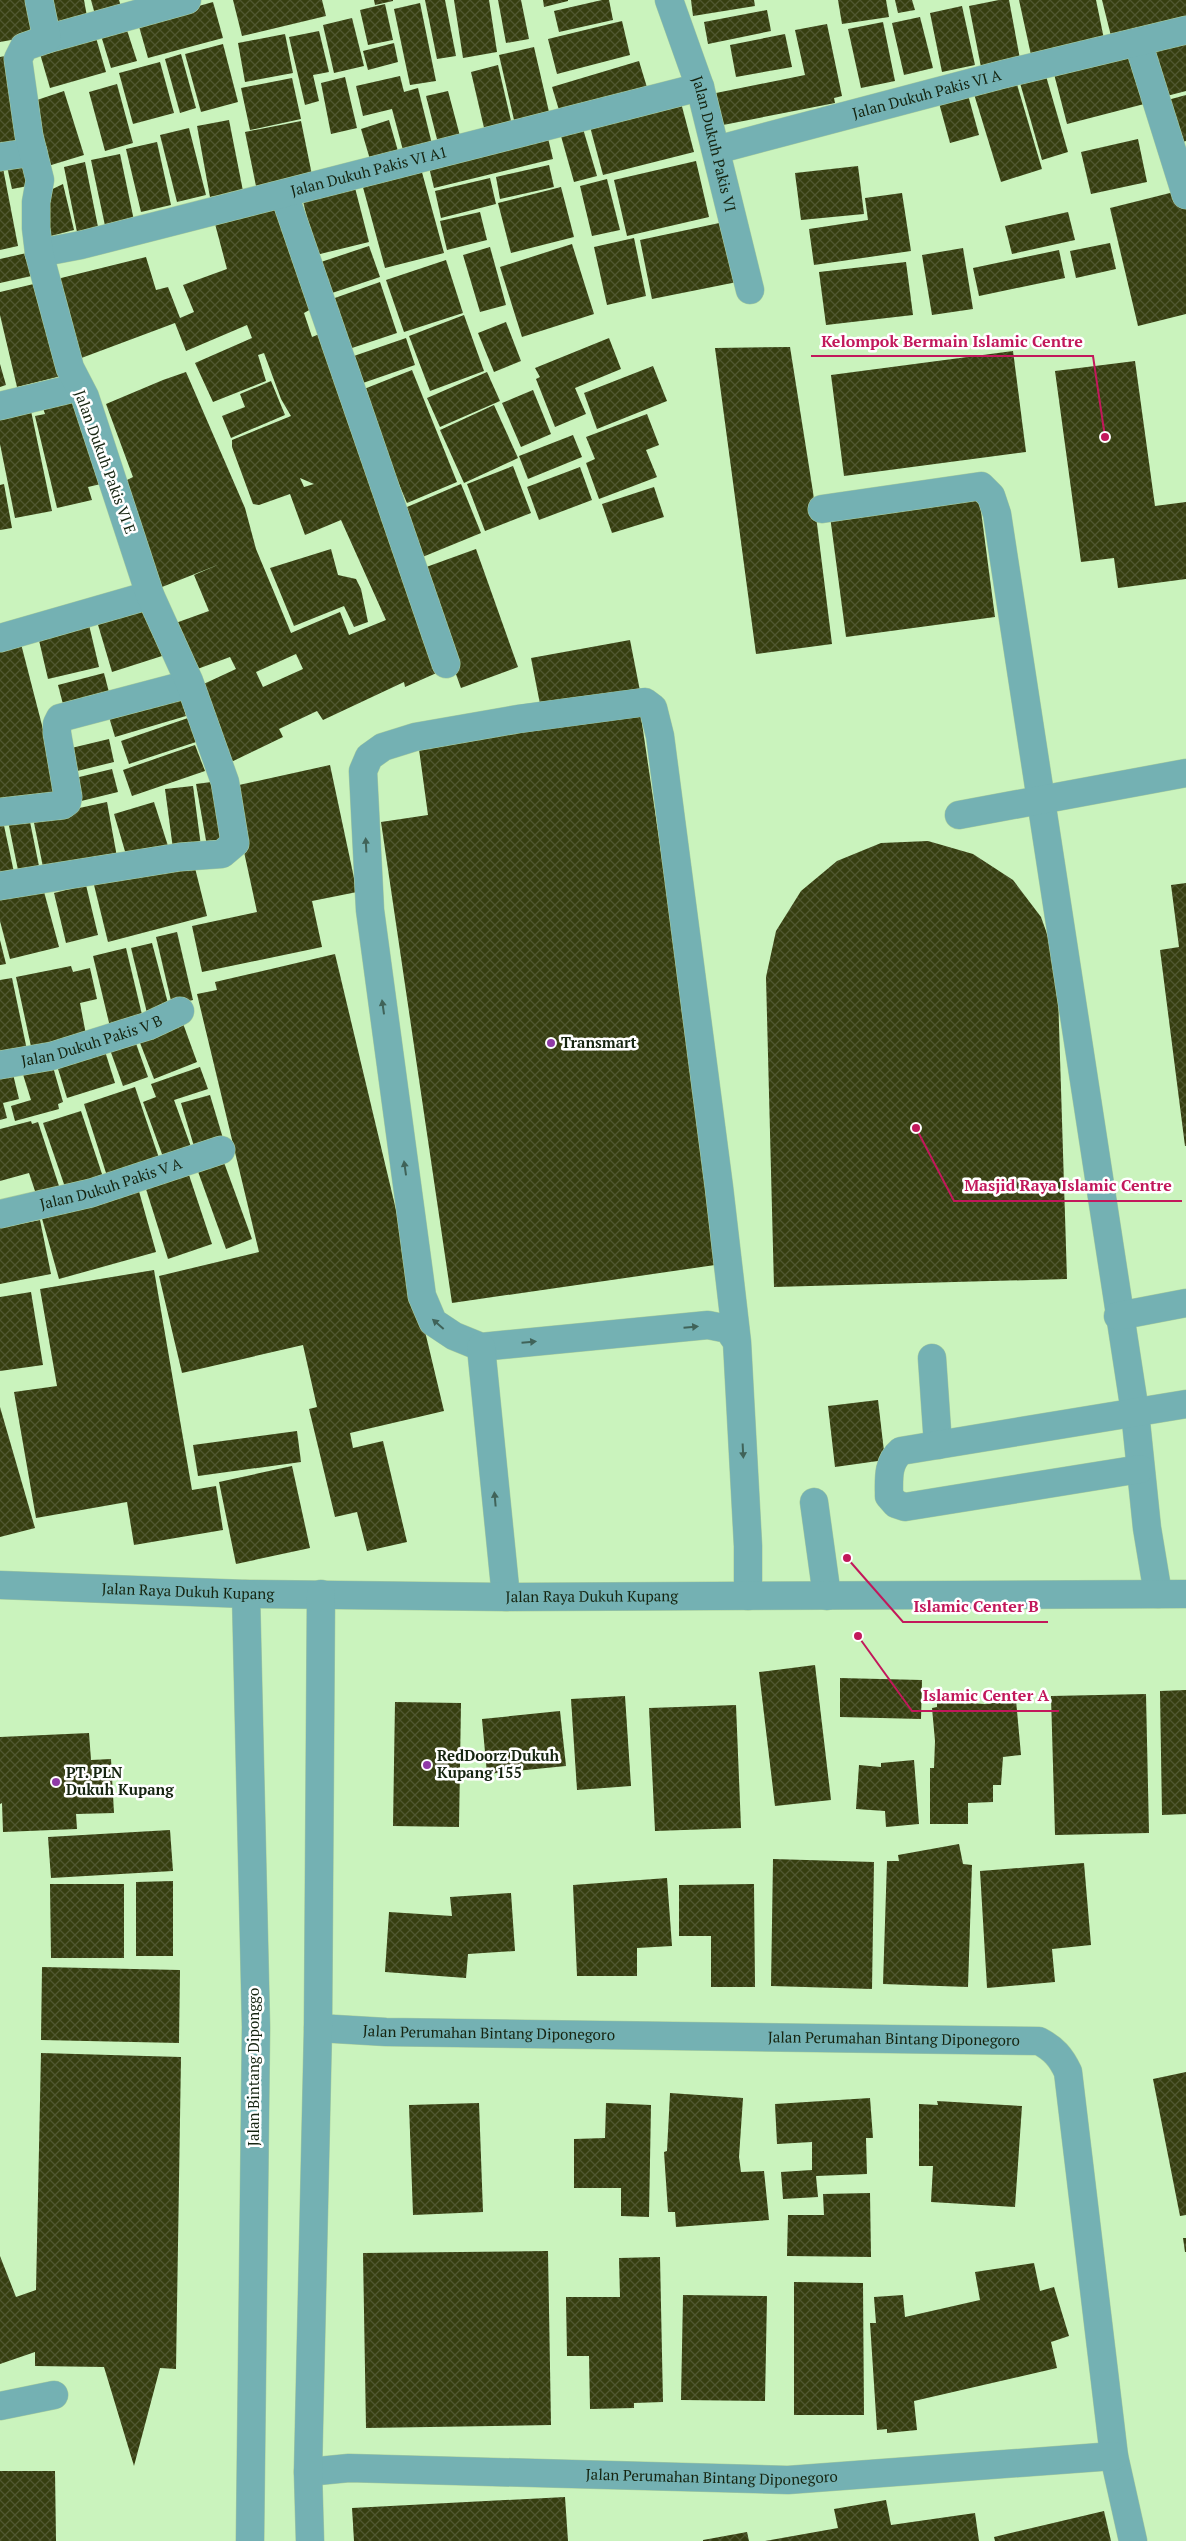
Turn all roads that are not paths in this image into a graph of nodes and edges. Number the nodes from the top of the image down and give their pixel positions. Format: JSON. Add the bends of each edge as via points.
{"nodes":[{"id":1,"x":39,"y":0,"type":"edge"},
{"id":2,"x":187,"y":0,"type":"edge"},
{"id":3,"x":669,"y":0,"type":"edge"},
{"id":4,"x":1186,"y":30,"type":"edge"},
{"id":5,"x":47,"y":39,"type":"junction"},
{"id":6,"x":1138,"y":42,"type":"junction"},
{"id":7,"x":700,"y":87,"type":"junction"},
{"id":8,"x":716,"y":150,"type":"junction"},
{"id":9,"x":33,"y":152,"type":"junction"},
{"id":10,"x":0,"y":157,"type":"edge"},
{"id":11,"x":284,"y":194,"type":"junction"},
{"id":12,"x":1186,"y":195,"type":"edge"},
{"id":13,"x":38,"y":253,"type":"junction"},
{"id":14,"x":750,"y":290,"type":"dead end"},
{"id":15,"x":79,"y":387,"type":"junction"},
{"id":16,"x":0,"y":406,"type":"edge"},
{"id":17,"x":822,"y":509,"type":"dead end"},
{"id":18,"x":150,"y":595,"type":"junction"},
{"id":19,"x":0,"y":638,"type":"edge"},
{"id":20,"x":446,"y":664,"type":"dead end"},
{"id":21,"x":189,"y":684,"type":"junction"},
{"id":22,"x":1186,"y":773,"type":"edge"},
{"id":23,"x":1040,"y":799,"type":"junction"},
{"id":24,"x":0,"y":812,"type":"edge"},
{"id":25,"x":959,"y":816,"type":"dead end"},
{"id":26,"x":0,"y":886,"type":"edge"},
{"id":27,"x":180,"y":1011,"type":"dead end"},
{"id":28,"x":0,"y":1065,"type":"edge"},
{"id":29,"x":221,"y":1150,"type":"dead end"},
{"id":30,"x":0,"y":1214,"type":"edge"},
{"id":31,"x":1186,"y":1303,"type":"edge"},
{"id":32,"x":1118,"y":1316,"type":"junction"},
{"id":33,"x":737,"y":1342,"type":"junction"},
{"id":34,"x":481,"y":1347,"type":"junction"},
{"id":35,"x":932,"y":1358,"type":"dead end"},
{"id":36,"x":1186,"y":1404,"type":"edge"},
{"id":37,"x":1134,"y":1412,"type":"junction"},
{"id":38,"x":938,"y":1445,"type":"junction"},
{"id":39,"x":1140,"y":1469,"type":"junction"},
{"id":40,"x":814,"y":1502,"type":"dead end"},
{"id":41,"x":0,"y":1585,"type":"edge"},
{"id":42,"x":246,"y":1594,"type":"junction"},
{"id":43,"x":321,"y":1594,"type":"junction"},
{"id":44,"x":1158,"y":1594,"type":"junction"},
{"id":45,"x":1186,"y":1594,"type":"edge"},
{"id":46,"x":748,"y":1596,"type":"junction"},
{"id":47,"x":827,"y":1596,"type":"junction"},
{"id":48,"x":506,"y":1597,"type":"junction"},
{"id":49,"x":318,"y":2028,"type":"junction"},
{"id":50,"x":54,"y":2395,"type":"dead end"},
{"id":51,"x":0,"y":2406,"type":"edge"},
{"id":52,"x":1114,"y":2456,"type":"junction"},
{"id":53,"x":308,"y":2472,"type":"junction"},
{"id":54,"x":250,"y":2541,"type":"edge"},
{"id":55,"x":310,"y":2541,"type":"edge"},
{"id":56,"x":1134,"y":2541,"type":"edge"}],
"edges":[{"from":1,"to":5,"type":"street"},
{"from":2,"to":5,"type":"street","name":"Jalan Dukuh Pakis VI E"},
{"from":3,"to":7,"type":"street","name":"Jalan Dukuh Pakis VI"},
{"from":4,"to":6,"type":"street","name":"Jalan Dukuh Pakis VI A"},
{"from":5,"to":9,"type":"street","name":"Jalan Dukuh Pakis VI E","via":[[24,47],[18,59]]},
{"from":6,"to":8,"type":"street","name":"Jalan Dukuh Pakis VI A"},
{"from":6,"to":12,"type":"street"},
{"from":7,"to":8,"type":"street","name":"Jalan Dukuh Pakis VI"},
{"from":7,"to":11,"type":"street","name":"Jalan Dukuh Pakis VI A1"},
{"from":8,"to":14,"type":"street","name":"Jalan Dukuh Pakis VI"},
{"from":9,"to":10,"type":"street"},
{"from":9,"to":13,"type":"street","name":"Jalan Dukuh Pakis VI E","via":[[40,180],[36,202]]},
{"from":11,"to":13,"type":"street","name":"Jalan Dukuh Pakis VI A1"},
{"from":11,"to":20,"type":"street"},
{"from":13,"to":15,"type":"street","name":"Jalan Dukuh Pakis VI E","via":[[70,368]]},
{"from":15,"to":16,"type":"street"},
{"from":15,"to":18,"type":"street","name":"Jalan Dukuh Pakis VI E","via":[[122,504]]},
{"from":17,"to":23,"type":"street","via":[[981,486],[991,496],[999,523]]},
{"from":18,"to":19,"type":"street"},
{"from":18,"to":21,"type":"street","name":"Jalan Dukuh Pakis VI E"},
{"from":21,"to":24,"type":"street","via":[[60,718],[56,733],[67,802]]},
{"from":21,"to":26,"type":"street","name":"Jalan Dukuh Pakis VI E","via":[[226,782],[235,843],[222,854],[180,857]]},
{"from":22,"to":23,"type":"street"},
{"from":23,"to":25,"type":"street"},
{"from":23,"to":32,"type":"street"},
{"from":27,"to":28,"type":"street","name":"Jalan Dukuh Pakis V B","via":[[148,1026],[52,1056]]},
{"from":29,"to":30,"type":"street","name":"Jalan Dukuh Pakis V A","via":[[91,1193]]},
{"from":31,"to":32,"type":"street"},
{"from":32,"to":37,"type":"street"},
{"from":34,"to":33,"type":"street","one_way":true,"via":[[708,1325],[728,1329]]},
{"from":34,"to":33,"type":"street","one_way":true,"via":[[454,1336],[433,1322],[422,1296],[370,910],[363,771],[369,758],[383,747],[415,737],[645,702],[653,708],[660,736]]},
{"from":33,"to":46,"type":"street","one_way":true},
{"from":48,"to":34,"type":"street","one_way":true},
{"from":35,"to":38,"type":"street"},
{"from":36,"to":37,"type":"street"},
{"from":37,"to":38,"type":"street"},
{"from":37,"to":39,"type":"street"},
{"from":38,"to":39,"type":"street","via":[[901,1451],[893,1458],[889,1470],[889,1496],[896,1504],[905,1507]]},
{"from":39,"to":44,"type":"street"},
{"from":40,"to":47,"type":"street"},
{"from":41,"to":42,"type":"street","name":"Jalan Raya Dukuh Kupang"},
{"from":42,"to":43,"type":"street","name":"Jalan Raya Dukuh Kupang"},
{"from":42,"to":54,"type":"street","name":"Jalan Bintang Diponggo","via":[[256,2028]]},
{"from":43,"to":48,"type":"street","name":"Jalan Raya Dukuh Kupang"},
{"from":43,"to":49,"type":"street"},
{"from":44,"to":45,"type":"street","name":"Jalan Raya Dukuh Kupang"},
{"from":44,"to":47,"type":"street","name":"Jalan Raya Dukuh Kupang"},
{"from":46,"to":47,"type":"street","name":"Jalan Raya Dukuh Kupang"},
{"from":46,"to":48,"type":"street","name":"Jalan Raya Dukuh Kupang"},
{"from":49,"to":52,"type":"street","name":"Jalan Perumahan Bintang Diponegoro","via":[[1039,2042],[1052,2048],[1068,2072]]},
{"from":49,"to":53,"type":"street"},
{"from":50,"to":51,"type":"street"},
{"from":52,"to":53,"type":"street","name":"Jalan Perumahan Bintang Diponegoro","via":[[788,2480],[349,2468]]},
{"from":52,"to":56,"type":"street","name":"Jalan Perumahan Bintang Diponegoro"},
{"from":53,"to":55,"type":"street"}]}
